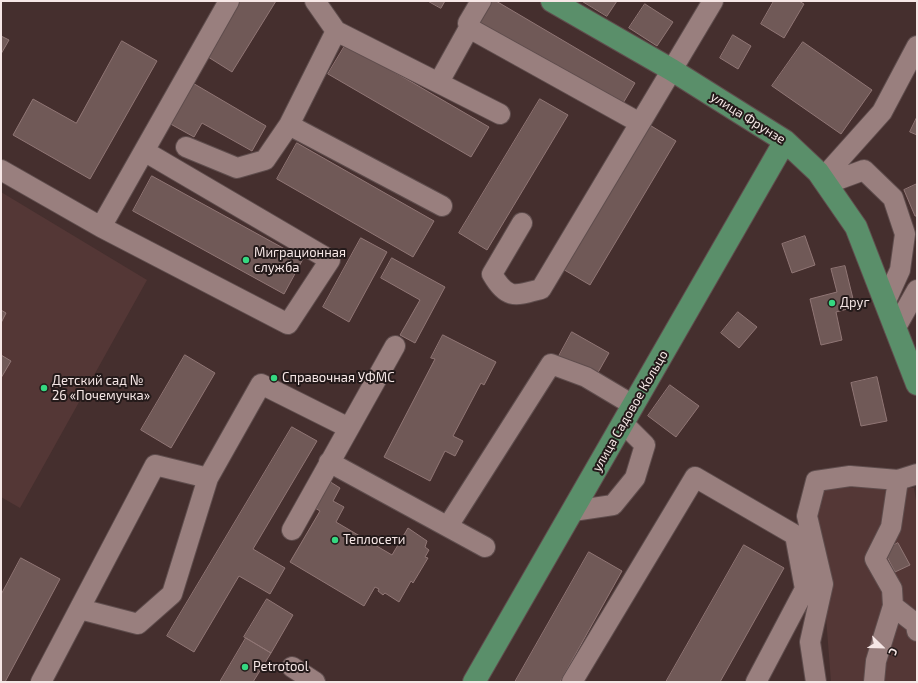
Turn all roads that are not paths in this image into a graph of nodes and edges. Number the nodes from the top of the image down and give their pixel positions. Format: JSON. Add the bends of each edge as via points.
{"nodes":[{"id":1,"x":229,"y":1,"type":"edge"},
{"id":2,"x":315,"y":1,"type":"edge"},
{"id":3,"x":481,"y":1,"type":"edge"},
{"id":4,"x":552,"y":1,"type":"edge"},
{"id":5,"x":713,"y":1,"type":"edge"},
{"id":6,"x":469,"y":28,"type":"junction"},
{"id":7,"x":336,"y":31,"type":"junction"},
{"id":8,"x":917,"y":46,"type":"edge"},
{"id":9,"x":672,"y":70,"type":"junction"},
{"id":10,"x":439,"y":82,"type":"junction"},
{"id":11,"x":500,"y":114,"type":"dead end"},
{"id":12,"x":640,"y":124,"type":"junction"},
{"id":13,"x":289,"y":126,"type":"junction"},
{"id":14,"x":785,"y":141,"type":"junction"},
{"id":15,"x":186,"y":147,"type":"dead end"},
{"id":16,"x":144,"y":151,"type":"junction"},
{"id":17,"x":1,"y":170,"type":"edge"},
{"id":18,"x":824,"y":181,"type":"junction"},
{"id":19,"x":442,"y":206,"type":"dead end"},
{"id":20,"x":522,"y":223,"type":"dead end"},
{"id":21,"x":101,"y":227,"type":"junction"},
{"id":22,"x":900,"y":270,"type":"junction"},
{"id":23,"x":917,"y":288,"type":"edge"},
{"id":24,"x":885,"y":303,"type":"junction"},
{"id":25,"x":895,"y":329,"type":"junction"},
{"id":26,"x":395,"y":346,"type":"dead end"},
{"id":27,"x":917,"y":384,"type":"edge"},
{"id":28,"x":628,"y":414,"type":"junction"},
{"id":29,"x":348,"y":428,"type":"junction"},
{"id":30,"x":329,"y":462,"type":"junction"},
{"id":31,"x":917,"y":474,"type":"edge"},
{"id":32,"x":208,"y":478,"type":"junction"},
{"id":33,"x":898,"y":480,"type":"junction"},
{"id":34,"x":572,"y":511,"type":"junction"},
{"id":35,"x":448,"y":526,"type":"junction"},
{"id":36,"x":292,"y":530,"type":"dead end"},
{"id":37,"x":485,"y":547,"type":"dead end"},
{"id":38,"x":893,"y":606,"type":"junction"},
{"id":39,"x":80,"y":609,"type":"junction"},
{"id":40,"x":917,"y":631,"type":"edge"},
{"id":41,"x":292,"y":667,"type":"dead end"},
{"id":42,"x":41,"y":682,"type":"edge"},
{"id":43,"x":315,"y":682,"type":"edge"},
{"id":44,"x":474,"y":682,"type":"edge"},
{"id":45,"x":572,"y":682,"type":"edge"},
{"id":46,"x":756,"y":682,"type":"edge"},
{"id":47,"x":816,"y":682,"type":"edge"},
{"id":48,"x":874,"y":682,"type":"edge"}],
"edges":[{"from":1,"to":16,"type":"street"},
{"from":2,"to":7,"type":"street"},
{"from":3,"to":6,"type":"street","via":[[468,24]]},
{"from":4,"to":9,"type":"main road","name":"улица Фрунзе"},
{"from":5,"to":9,"type":"street"},
{"from":6,"to":10,"type":"street"},
{"from":6,"to":12,"type":"street"},
{"from":7,"to":10,"type":"street"},
{"from":7,"to":13,"type":"street"},
{"from":8,"to":18,"type":"street","via":[[882,112]]},
{"from":9,"to":12,"type":"street"},
{"from":9,"to":14,"type":"main road","name":"улица Фрунзе"},
{"from":10,"to":11,"type":"street"},
{"from":12,"to":20,"type":"street","via":[[541,288],[518,295],[500,288],[492,274]]},
{"from":13,"to":15,"type":"street","via":[[265,160],[237,168]]},
{"from":13,"to":19,"type":"street"},
{"from":14,"to":18,"type":"main road","name":"улица Фрунзе"},
{"from":14,"to":28,"type":"main road","name":"улица Садовое Кольцо"},
{"from":16,"to":21,"type":"street"},
{"from":16,"to":21,"type":"street","via":[[330,260],[288,324]]},
{"from":17,"to":21,"type":"street"},
{"from":18,"to":22,"type":"street","via":[[864,170],[893,198],[906,234]]},
{"from":18,"to":24,"type":"main road","name":"улица Фрунзе","via":[[856,226]]},
{"from":22,"to":23,"type":"street"},
{"from":22,"to":24,"type":"street"},
{"from":23,"to":25,"type":"street"},
{"from":24,"to":25,"type":"main road","name":"улица Фрунзе"},
{"from":25,"to":27,"type":"main road","name":"улица Фрунзе"},
{"from":26,"to":29,"type":"street"},
{"from":28,"to":34,"type":"main road","name":"улица Садовое Кольцо"},
{"from":28,"to":34,"type":"street","via":[[645,445],[635,478],[613,505]]},
{"from":28,"to":35,"type":"street","via":[[586,377],[551,364]]},
{"from":29,"to":30,"type":"street"},
{"from":29,"to":32,"type":"street","via":[[261,384]]},
{"from":30,"to":35,"type":"street"},
{"from":30,"to":36,"type":"street"},
{"from":31,"to":33,"type":"street"},
{"from":32,"to":39,"type":"street","via":[[155,465]]},
{"from":32,"to":39,"type":"street","via":[[172,594],[138,624]]},
{"from":33,"to":38,"type":"street","via":[[891,527],[875,559],[892,589]]},
{"from":33,"to":47,"type":"street","via":[[850,476],[816,481],[807,516],[823,584],[810,642]]},
{"from":34,"to":44,"type":"main road","name":"улица Садовое Кольцо"},
{"from":35,"to":37,"type":"street"},
{"from":38,"to":40,"type":"street","via":[[916,624]]},
{"from":38,"to":48,"type":"street","via":[[876,661]]},
{"from":39,"to":42,"type":"street"},
{"from":41,"to":43,"type":"street"},
{"from":45,"to":46,"type":"street","via":[[695,477],[795,535],[805,589]]}]}
